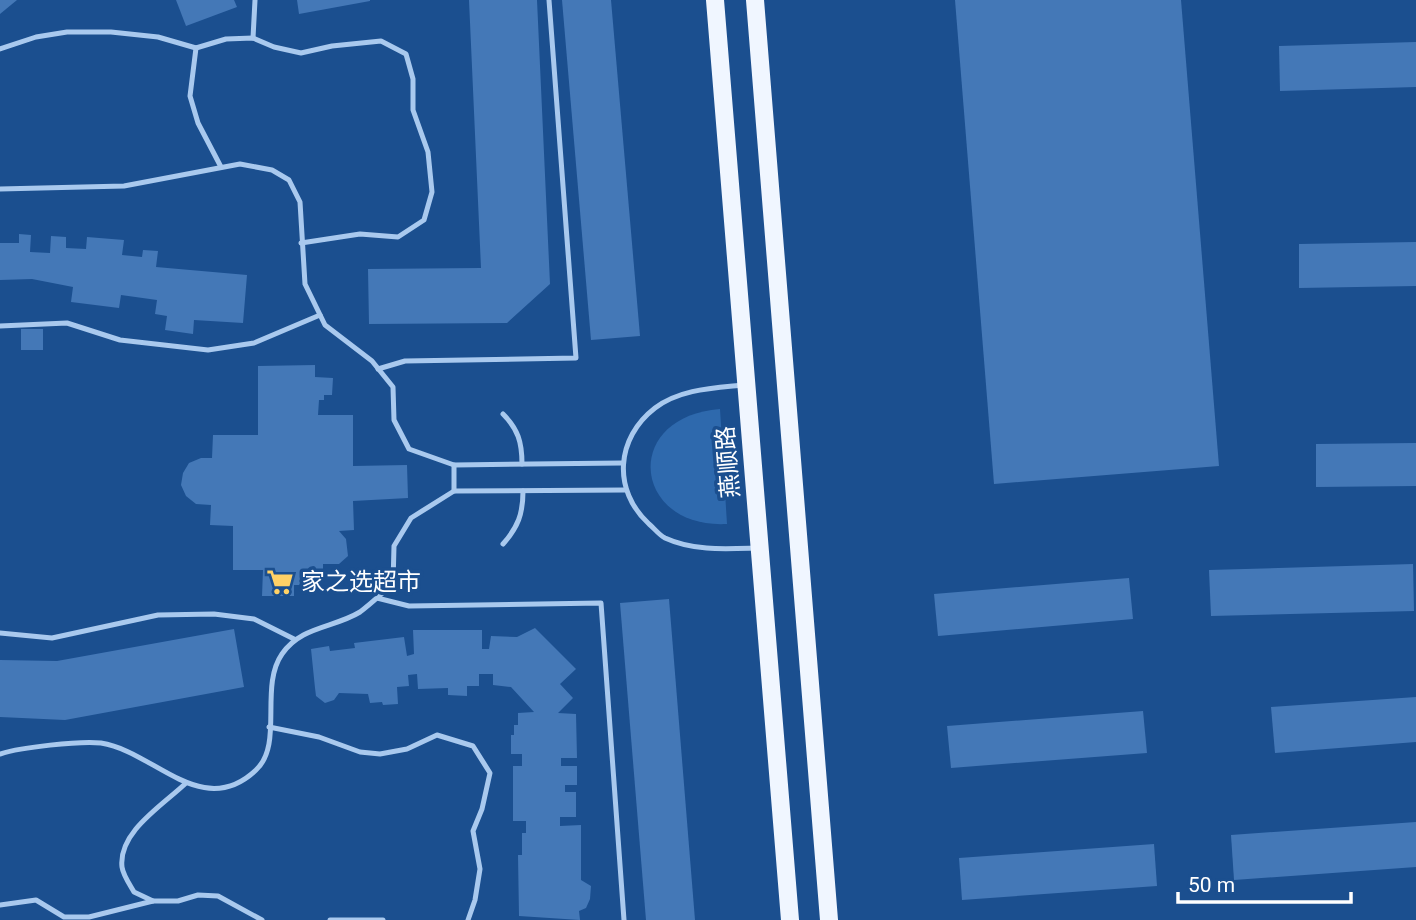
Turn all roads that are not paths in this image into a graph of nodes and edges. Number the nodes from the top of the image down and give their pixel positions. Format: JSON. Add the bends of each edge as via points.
{"nodes":[{"id":1,"x":255,"y":0,"type":"edge"},
{"id":2,"x":549,"y":0,"type":"edge"},
{"id":3,"x":715,"y":0,"type":"edge"},
{"id":4,"x":755,"y":0,"type":"edge"},
{"id":5,"x":253,"y":38,"type":"junction"},
{"id":6,"x":196,"y":48,"type":"junction"},
{"id":7,"x":0,"y":49,"type":"edge"},
{"id":8,"x":221,"y":167,"type":"junction"},
{"id":9,"x":0,"y":189,"type":"edge"},
{"id":10,"x":301,"y":243,"type":"junction"},
{"id":11,"x":320,"y":315,"type":"junction"},
{"id":12,"x":0,"y":326,"type":"edge"},
{"id":13,"x":378,"y":369,"type":"junction"},
{"id":14,"x":746,"y":385,"type":"junction"},
{"id":15,"x":503,"y":414,"type":"dead end"},
{"id":16,"x":622,"y":463,"type":"junction"},
{"id":17,"x":522,"y":464,"type":"junction"},
{"id":18,"x":454,"y":465,"type":"junction"},
{"id":19,"x":625,"y":490,"type":"junction"},
{"id":20,"x":454,"y":491,"type":"junction"},
{"id":21,"x":523,"y":491,"type":"junction"},
{"id":22,"x":503,"y":544,"type":"dead end"},
{"id":23,"x":759,"y":548,"type":"junction"},
{"id":24,"x":377,"y":598,"type":"junction"},
{"id":25,"x":0,"y":633,"type":"edge"},
{"id":26,"x":294,"y":639,"type":"junction"},
{"id":27,"x":269,"y":727,"type":"junction"},
{"id":28,"x":0,"y":754,"type":"edge"},
{"id":29,"x":186,"y":783,"type":"junction"},
{"id":30,"x":153,"y":901,"type":"junction"},
{"id":31,"x":0,"y":905,"type":"edge"},
{"id":32,"x":262,"y":920,"type":"edge"},
{"id":33,"x":330,"y":920,"type":"edge"},
{"id":34,"x":383,"y":920,"type":"edge"},
{"id":35,"x":468,"y":920,"type":"edge"},
{"id":36,"x":624,"y":920,"type":"edge"},
{"id":37,"x":790,"y":920,"type":"edge"},
{"id":38,"x":829,"y":920,"type":"edge"}],
"edges":[{"from":1,"to":5,"type":"lane"},
{"from":2,"to":13,"type":"lane","via":[[576,358],[405,361]]},
{"from":3,"to":14,"type":"main road","name":"燕顺路"},
{"from":4,"to":38,"type":"main road"},
{"from":5,"to":6,"type":"lane","via":[[226,39]]},
{"from":5,"to":10,"type":"lane","via":[[301,53],[381,41],[406,54],[413,79],[413,110],[428,152],[432,192],[424,220],[398,237],[360,234]]},
{"from":6,"to":7,"type":"lane","via":[[158,37],[67,32]]},
{"from":6,"to":8,"type":"lane","via":[[190,96]]},
{"from":8,"to":9,"type":"lane","via":[[124,186]]},
{"from":8,"to":10,"type":"lane","via":[[240,164],[272,170],[289,180],[300,202]]},
{"from":10,"to":11,"type":"lane","via":[[305,284]]},
{"from":11,"to":12,"type":"lane","via":[[254,343],[208,350],[120,340],[67,323]]},
{"from":11,"to":13,"type":"lane","via":[[325,325]]},
{"from":13,"to":18,"type":"lane","via":[[393,387],[394,421],[409,449]]},
{"from":14,"to":16,"type":"lane","via":[[694,390],[656,407],[630,437]]},
{"from":14,"to":23,"type":"main road","name":"燕顺路"},
{"from":15,"to":17,"type":"lane","via":[[515,425],[522,443]]},
{"from":16,"to":17,"type":"lane"},
{"from":16,"to":19,"type":"lane"},
{"from":17,"to":18,"type":"lane"},
{"from":18,"to":20,"type":"lane"},
{"from":19,"to":21,"type":"lane"},
{"from":19,"to":23,"type":"lane","via":[[640,516],[663,537],[708,549]]},
{"from":20,"to":21,"type":"lane"},
{"from":20,"to":24,"type":"lane","via":[[411,518],[394,546],[393,584]]},
{"from":21,"to":22,"type":"lane","via":[[516,529]]},
{"from":23,"to":37,"type":"main road","name":"燕顺路"},
{"from":24,"to":26,"type":"lane","via":[[359,612]]},
{"from":24,"to":36,"type":"lane","via":[[409,606],[601,603]]},
{"from":25,"to":26,"type":"lane","via":[[52,638],[158,615],[214,614],[254,619]]},
{"from":26,"to":27,"type":"lane","via":[[280,657],[270,688]]},
{"from":27,"to":29,"type":"lane","via":[[268,753],[256,770],[232,786],[209,789]]},
{"from":27,"to":35,"type":"lane","via":[[380,754],[407,749],[437,735],[472,746],[490,773],[473,831],[480,869]]},
{"from":28,"to":29,"type":"lane","via":[[100,743],[141,757]]},
{"from":29,"to":30,"type":"lane","via":[[133,830],[124,846],[122,869],[134,892]]},
{"from":30,"to":31,"type":"lane","via":[[89,917],[64,917],[36,900]]},
{"from":30,"to":32,"type":"lane","via":[[218,896]]},
{"from":33,"to":34,"type":"lane"}]}
